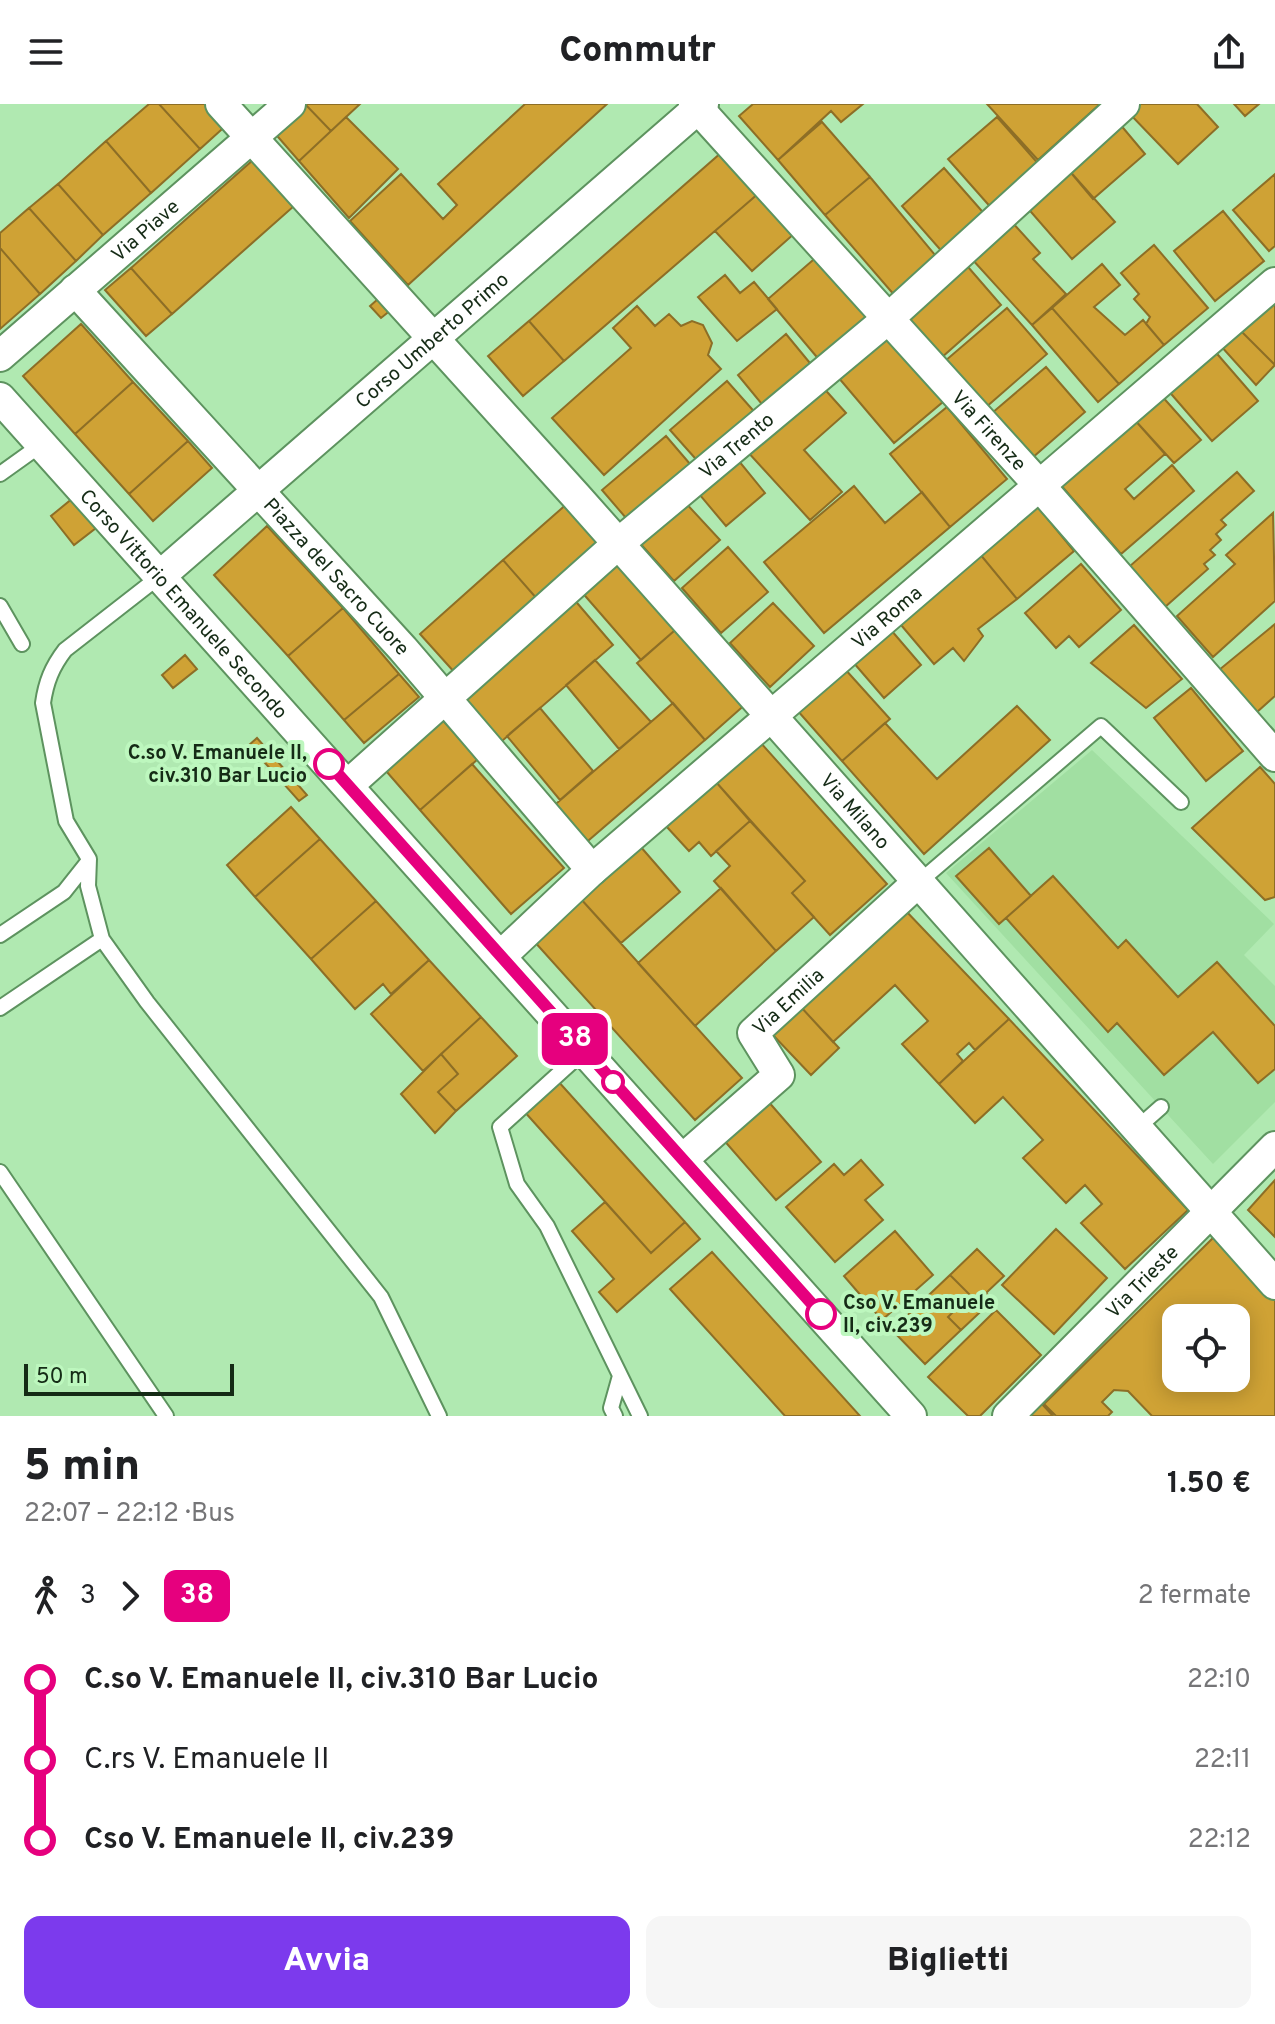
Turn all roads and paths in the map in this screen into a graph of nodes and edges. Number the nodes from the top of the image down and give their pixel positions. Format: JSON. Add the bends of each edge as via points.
{"nodes":[{"id":1,"x":221,"y":104,"type":"edge"},
{"id":2,"x":290,"y":104,"type":"edge"},
{"id":3,"x":1124,"y":104,"type":"edge"},
{"id":4,"x":698,"y":105,"type":"edge"},
{"id":5,"x":252,"y":140,"type":"junction"},
{"id":6,"x":1275,"y":283,"type":"edge"},
{"id":7,"x":75,"y":290,"type":"junction"},
{"id":8,"x":890,"y":317,"type":"junction"},
{"id":9,"x":432,"y":340,"type":"junction"},
{"id":10,"x":0,"y":356,"type":"edge"},
{"id":11,"x":0,"y":398,"type":"edge"},
{"id":12,"x":42,"y":444,"type":"junction"},
{"id":13,"x":0,"y":474,"type":"edge"},
{"id":14,"x":1039,"y":485,"type":"junction"},
{"id":15,"x":257,"y":491,"type":"junction"},
{"id":16,"x":619,"y":543,"type":"junction"},
{"id":17,"x":160,"y":576,"type":"junction"},
{"id":18,"x":0,"y":606,"type":"edge"},
{"id":19,"x":22,"y":644,"type":"dead end"},
{"id":20,"x":444,"y":697,"type":"junction"},
{"id":21,"x":770,"y":716,"type":"junction"},
{"id":22,"x":1275,"y":756,"type":"edge"},
{"id":23,"x":348,"y":785,"type":"junction"},
{"id":24,"x":1181,"y":802,"type":"dead end"},
{"id":25,"x":89,"y":859,"type":"junction"},
{"id":26,"x":592,"y":870,"type":"junction"},
{"id":27,"x":917,"y":883,"type":"junction"},
{"id":28,"x":88,"y":886,"type":"junction"},
{"id":29,"x":64,"y":892,"type":"junction"},
{"id":30,"x":0,"y":935,"type":"edge"},
{"id":31,"x":102,"y":939,"type":"junction"},
{"id":32,"x":502,"y":955,"type":"junction"},
{"id":33,"x":0,"y":1008,"type":"edge"},
{"id":34,"x":585,"y":1050,"type":"junction"},
{"id":35,"x":1161,"y":1107,"type":"dead end"},
{"id":36,"x":1135,"y":1130,"type":"junction"},
{"id":37,"x":1275,"y":1147,"type":"edge"},
{"id":38,"x":683,"y":1159,"type":"junction"},
{"id":39,"x":0,"y":1172,"type":"edge"},
{"id":40,"x":1210,"y":1215,"type":"junction"},
{"id":41,"x":1275,"y":1284,"type":"edge"},
{"id":42,"x":620,"y":1376,"type":"junction"},
{"id":43,"x":166,"y":1416,"type":"edge"},
{"id":44,"x":439,"y":1416,"type":"edge"},
{"id":45,"x":615,"y":1416,"type":"edge"},
{"id":46,"x":640,"y":1416,"type":"edge"},
{"id":47,"x":911,"y":1416,"type":"edge"},
{"id":48,"x":1008,"y":1416,"type":"edge"}],
"edges":[{"from":1,"to":5,"type":"street"},
{"from":2,"to":5,"type":"street","name":"Via Piave"},
{"from":3,"to":8,"type":"street","name":"Via Trento"},
{"from":4,"to":8,"type":"street","name":"Via Firenze"},
{"from":4,"to":9,"type":"street","name":"Corso Umberto Primo"},
{"from":5,"to":7,"type":"street","name":"Via Piave"},
{"from":5,"to":9,"type":"street"},
{"from":6,"to":14,"type":"street","name":"Via Roma"},
{"from":7,"to":10,"type":"street","name":"Via Piave"},
{"from":7,"to":15,"type":"street","name":"Piazza del Sacro Cuore"},
{"from":8,"to":14,"type":"street","name":"Via Firenze"},
{"from":8,"to":16,"type":"street","name":"Via Trento"},
{"from":9,"to":15,"type":"street","name":"Corso Umberto Primo"},
{"from":9,"to":16,"type":"street","name":"Via Milano"},
{"from":11,"to":12,"type":"street","name":"Corso Vittorio Emanuele Secondo"},
{"from":12,"to":13,"type":"lane"},
{"from":12,"to":17,"type":"street","name":"Corso Vittorio Emanuele Secondo"},
{"from":14,"to":21,"type":"street","name":"Via Roma"},
{"from":14,"to":22,"type":"street","name":"Via Firenze"},
{"from":15,"to":17,"type":"street","name":"Corso Umberto Primo"},
{"from":15,"to":20,"type":"street","name":"Piazza del Sacro Cuore"},
{"from":16,"to":20,"type":"street","name":"Via Trento"},
{"from":16,"to":21,"type":"street","name":"Via Milano"},
{"from":17,"to":23,"type":"street","name":"Corso Vittorio Emanuele Secondo"},
{"from":17,"to":25,"type":"lane","via":[[65,650],[48,676],[43,703],[66,821]]},
{"from":18,"to":19,"type":"lane"},
{"from":20,"to":23,"type":"street","name":"Via Trento"},
{"from":20,"to":26,"type":"street","name":"Piazza del Sacro Cuore"},
{"from":21,"to":26,"type":"street","name":"Via Roma"},
{"from":21,"to":27,"type":"street","name":"Via Milano"},
{"from":23,"to":32,"type":"street","name":"Corso Vittorio Emanuele Secondo"},
{"from":24,"to":27,"type":"lane","via":[[1101,726]]},
{"from":25,"to":28,"type":"lane"},
{"from":25,"to":29,"type":"lane"},
{"from":26,"to":32,"type":"street","name":"Via Roma"},
{"from":27,"to":36,"type":"street","name":"Via Milano"},
{"from":27,"to":38,"type":"street","name":"Via Emilia","via":[[753,1033],[779,1075]]},
{"from":28,"to":29,"type":"lane"},
{"from":28,"to":31,"type":"lane"},
{"from":29,"to":30,"type":"lane"},
{"from":31,"to":33,"type":"lane"},
{"from":31,"to":44,"type":"lane","via":[[381,1297]]},
{"from":32,"to":34,"type":"street","name":"Corso Vittorio Emanuele Secondo"},
{"from":34,"to":38,"type":"street","name":"Corso Vittorio Emanuele Secondo"},
{"from":34,"to":42,"type":"lane","via":[[500,1127],[517,1184],[547,1226]]},
{"from":35,"to":36,"type":"lane"},
{"from":36,"to":40,"type":"street","name":"Via Milano"},
{"from":37,"to":40,"type":"street","name":"Via Trieste"},
{"from":38,"to":47,"type":"street","name":"Corso Vittorio Emanuele Secondo"},
{"from":39,"to":43,"type":"lane"},
{"from":40,"to":41,"type":"street","name":"Via Milano"},
{"from":40,"to":48,"type":"street","name":"Via Trieste"},
{"from":42,"to":45,"type":"lane","via":[[611,1408]]},
{"from":42,"to":46,"type":"lane"}]}
